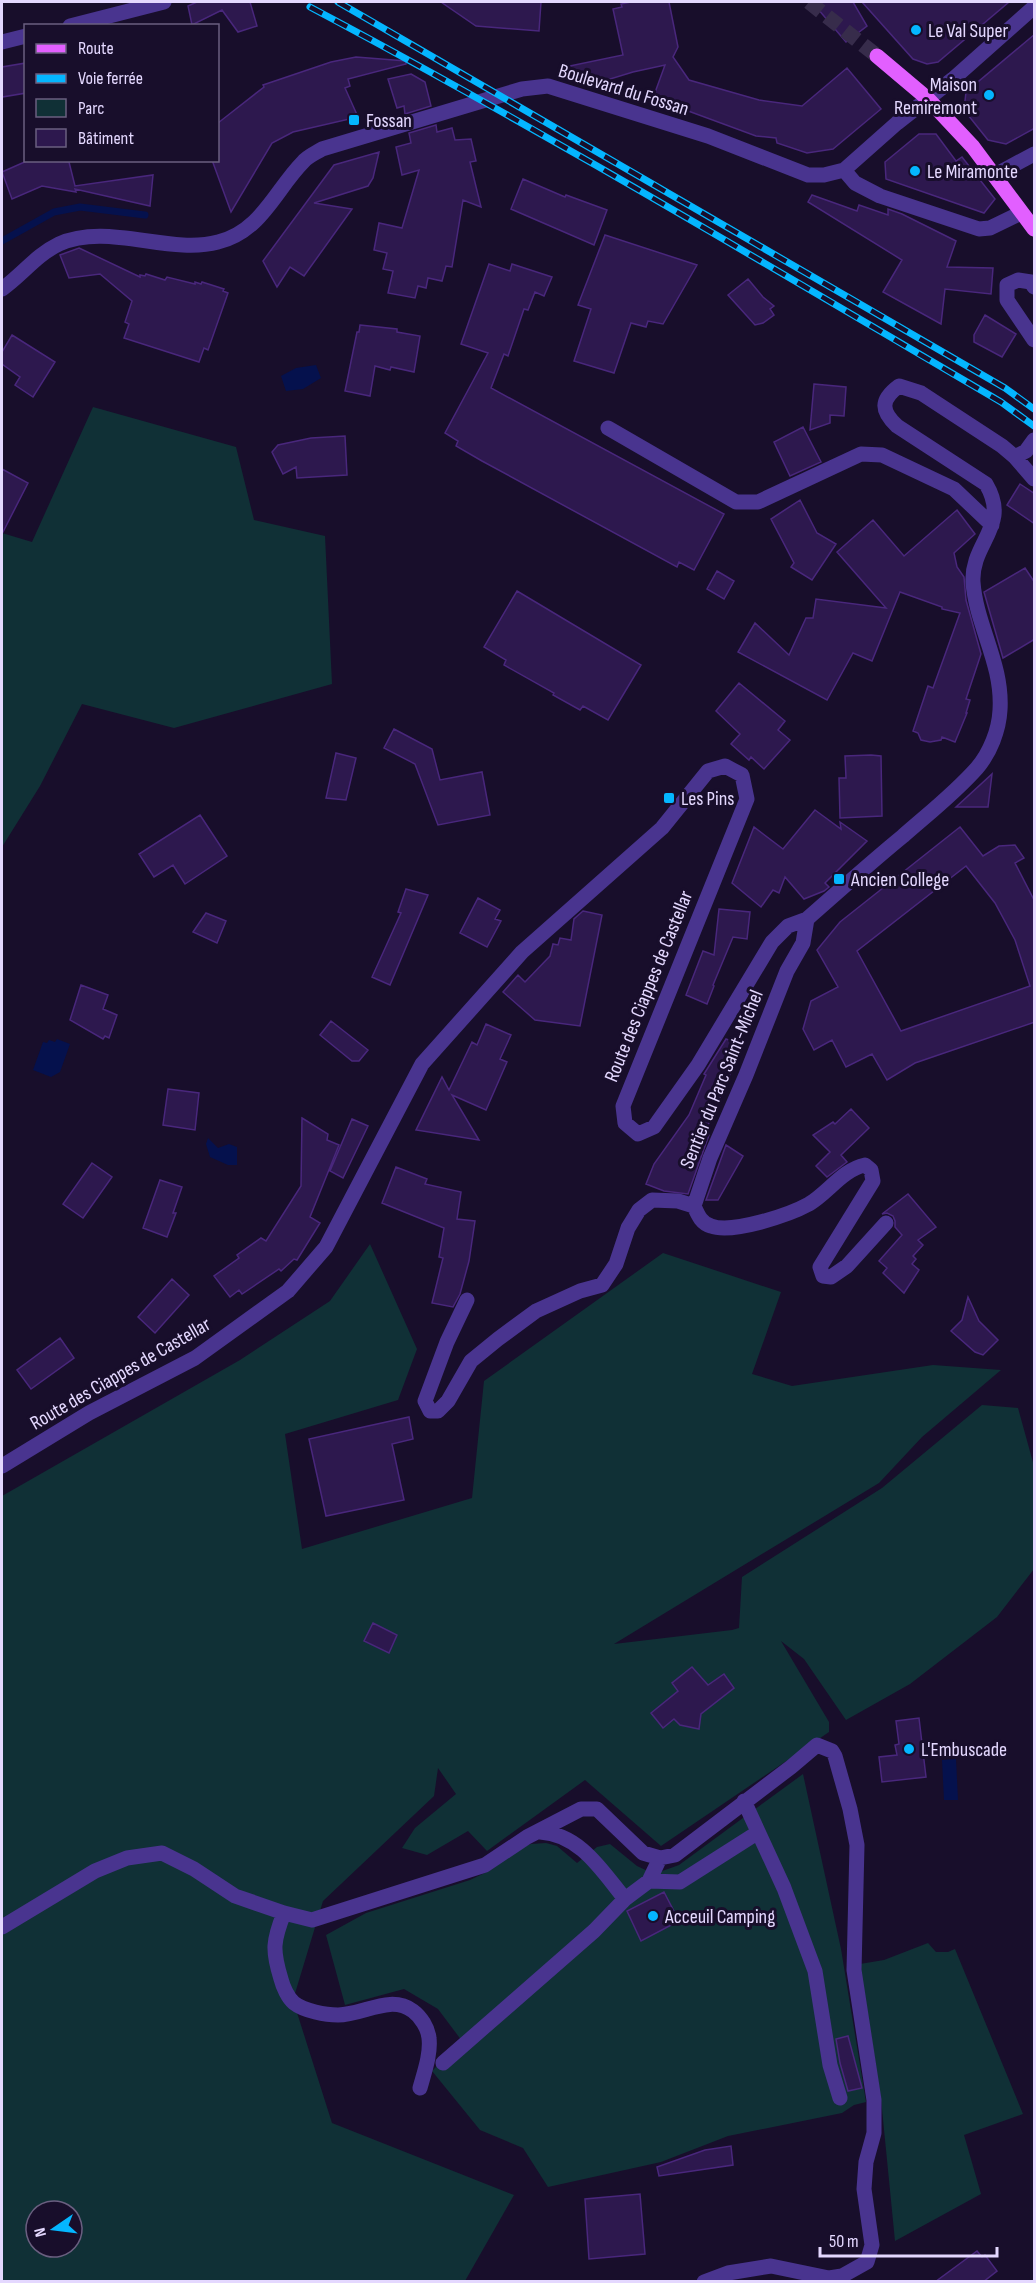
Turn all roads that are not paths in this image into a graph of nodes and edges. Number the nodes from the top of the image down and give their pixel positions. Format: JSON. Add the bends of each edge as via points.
{"nodes":[{"id":1,"x":164,"y":2,"type":"edge"},
{"id":2,"x":1035,"y":7,"type":"edge"},
{"id":3,"x":78,"y":24,"type":"edge"},
{"id":4,"x":24,"y":36,"type":"edge"},
{"id":5,"x":2,"y":42,"type":"edge"},
{"id":6,"x":877,"y":57,"type":"tunnel mouth"},
{"id":7,"x":928,"y":99,"type":"junction"},
{"id":8,"x":1035,"y":154,"type":"edge"},
{"id":9,"x":844,"y":170,"type":"junction"},
{"id":10,"x":995,"y":175,"type":"junction"},
{"id":11,"x":1022,"y":213,"type":"junction"},
{"id":12,"x":1035,"y":229,"type":"edge"},
{"id":13,"x":1035,"y":287,"type":"edge"},
{"id":14,"x":2,"y":289,"type":"edge"},
{"id":15,"x":1035,"y":340,"type":"edge"},
{"id":16,"x":608,"y":428,"type":"dead end"},
{"id":17,"x":1025,"y":450,"type":"edge"},
{"id":18,"x":1035,"y":479,"type":"edge"},
{"id":19,"x":992,"y":525,"type":"junction"},
{"id":20,"x":807,"y":919,"type":"junction"},
{"id":21,"x":694,"y":1206,"type":"junction"},
{"id":22,"x":886,"y":1223,"type":"dead end"},
{"id":23,"x":467,"y":1300,"type":"dead end"},
{"id":24,"x":2,"y":1466,"type":"edge"},
{"id":25,"x":744,"y":1801,"type":"junction"},
{"id":26,"x":540,"y":1832,"type":"junction"},
{"id":27,"x":757,"y":1833,"type":"junction"},
{"id":28,"x":660,"y":1858,"type":"junction"},
{"id":29,"x":649,"y":1881,"type":"junction"},
{"id":30,"x":625,"y":1899,"type":"junction"},
{"id":31,"x":284,"y":1913,"type":"junction"},
{"id":32,"x":2,"y":1927,"type":"edge"},
{"id":33,"x":443,"y":2063,"type":"dead end"},
{"id":34,"x":420,"y":2088,"type":"dead end"},
{"id":35,"x":840,"y":2098,"type":"dead end"},
{"id":36,"x":840,"y":2279,"type":"edge"},
{"id":37,"x":704,"y":2282,"type":"edge"}],
"edges":[{"from":1,"to":3,"type":"street"},
{"from":2,"to":7,"type":"street"},
{"from":4,"to":5,"type":"street"},
{"from":6,"to":7,"type":"main road"},
{"from":7,"to":9,"type":"street"},
{"from":7,"to":10,"type":"main road"},
{"from":8,"to":10,"type":"street"},
{"from":9,"to":11,"type":"street","via":[[855,183],[880,196],[979,229]]},
{"from":9,"to":14,"type":"street","name":"Boulevard du Fossan","via":[[808,175],[708,136],[548,86],[522,88],[322,149],[304,161],[262,216],[220,242],[193,245],[92,237],[62,243],[42,253]]},
{"from":10,"to":11,"type":"main road"},
{"from":11,"to":12,"type":"main road"},
{"from":13,"to":15,"type":"street","via":[[1031,282],[1018,280],[1007,285],[1007,300]]},
{"from":16,"to":19,"type":"street","via":[[736,502],[758,502],[861,454],[882,454],[954,489]]},
{"from":17,"to":18,"type":"street"},
{"from":17,"to":19,"type":"street","name":"Route des Ciappes de Castellar","via":[[1002,446],[921,393],[899,386],[885,404],[886,416],[897,426],[986,484],[994,497],[996,512]]},
{"from":19,"to":20,"type":"street","name":"Route des Ciappes de Castellar","via":[[973,572],[974,589],[999,679],[1000,712],[994,741],[978,767],[942,803]]},
{"from":20,"to":21,"type":"street","name":"Sentier du Parc Saint-Michel","via":[[803,943],[787,971]]},
{"from":20,"to":24,"type":"street","name":"Route des Ciappes de Castellar","via":[[788,926],[772,942],[698,1065],[654,1127],[638,1134],[625,1123],[623,1106],[747,799],[742,776],[725,766],[708,771],[662,828],[522,952],[422,1064],[326,1247],[288,1291],[195,1358],[89,1413]]},
{"from":21,"to":22,"type":"street","via":[[700,1220],[712,1227],[736,1228],[808,1204],[854,1167],[865,1165],[872,1170],[873,1181],[820,1267],[823,1276],[831,1277],[848,1266]]},
{"from":21,"to":23,"type":"street","via":[[652,1200],[639,1210],[628,1228],[616,1264],[602,1285],[536,1311],[471,1362],[448,1401],[438,1411],[430,1411],[425,1401]]},
{"from":25,"to":27,"type":"street"},
{"from":25,"to":28,"type":"street","via":[[675,1855]]},
{"from":25,"to":36,"type":"street","via":[[816,1745],[836,1756],[857,1845],[854,1970],[874,2100],[874,2133],[864,2188],[872,2246],[867,2262]]},
{"from":26,"to":28,"type":"street","via":[[581,1809],[597,1809],[643,1853]]},
{"from":26,"to":30,"type":"street","via":[[553,1833],[576,1844]]},
{"from":26,"to":31,"type":"street","via":[[485,1865],[312,1920]]},
{"from":27,"to":29,"type":"street","via":[[680,1882]]},
{"from":27,"to":35,"type":"street","via":[[784,1888],[814,1971],[830,2065]]},
{"from":28,"to":29,"type":"street"},
{"from":29,"to":30,"type":"street"},
{"from":30,"to":33,"type":"street","via":[[594,1931]]},
{"from":31,"to":32,"type":"street","via":[[235,1896],[162,1853],[127,1858],[96,1871]]},
{"from":31,"to":34,"type":"street","via":[[274,1938],[275,1962],[283,1986],[295,2003],[318,2013],[340,2015],[381,2005],[405,2005],[421,2017],[429,2038]]},
{"from":36,"to":37,"type":"street","via":[[771,2266],[728,2273]]}]}
